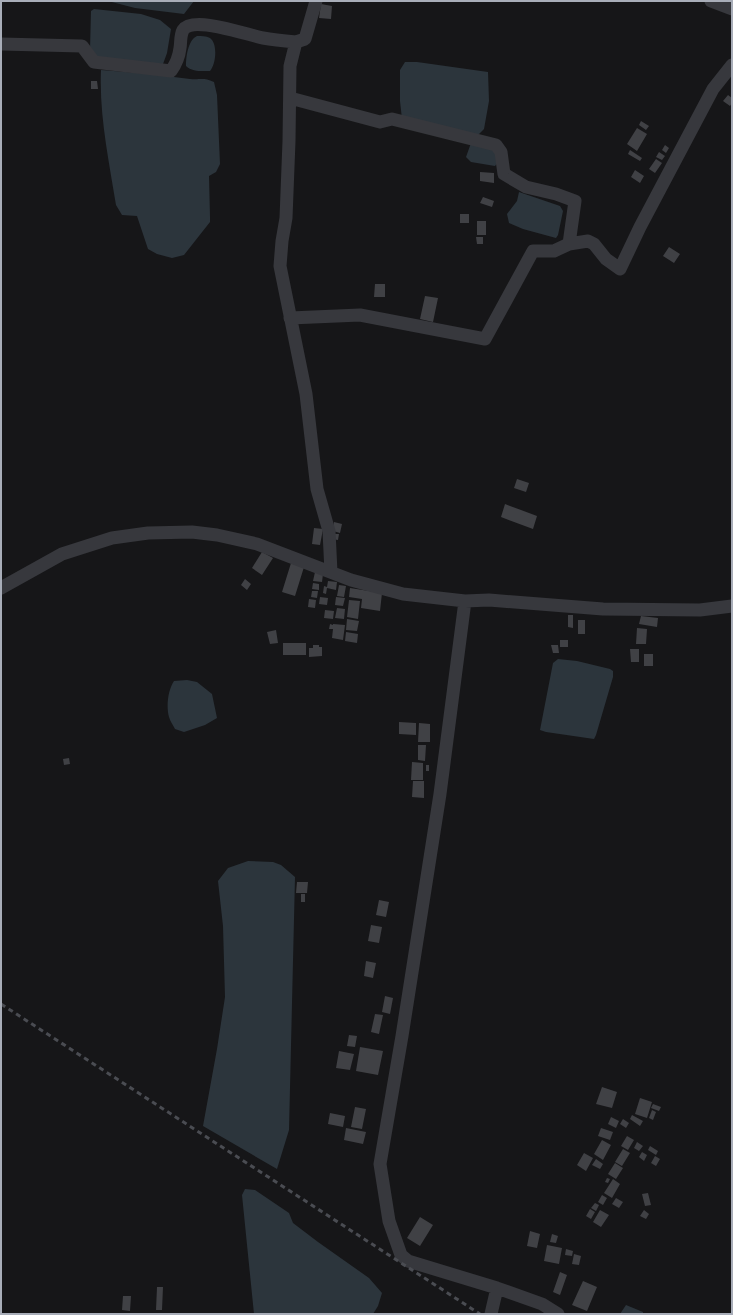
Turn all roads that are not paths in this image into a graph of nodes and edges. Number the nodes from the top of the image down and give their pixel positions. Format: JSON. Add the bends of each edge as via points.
{"nodes":[{"id":1,"x":316,"y":1,"type":"edge"},
{"id":2,"x":712,"y":1,"type":"edge"},
{"id":3,"x":732,"y":9,"type":"edge"},
{"id":4,"x":296,"y":42,"type":"junction"},
{"id":5,"x":1,"y":44,"type":"edge"},
{"id":6,"x":732,"y":66,"type":"edge"},
{"id":7,"x":290,"y":98,"type":"junction"},
{"id":8,"x":569,"y":244,"type":"junction"},
{"id":9,"x":290,"y":318,"type":"junction"},
{"id":10,"x":331,"y":572,"type":"junction"},
{"id":11,"x":1,"y":588,"type":"edge"},
{"id":12,"x":465,"y":601,"type":"junction"},
{"id":13,"x":732,"y":606,"type":"edge"},
{"id":14,"x":497,"y":1288,"type":"junction"},
{"id":15,"x":491,"y":1314,"type":"edge"},
{"id":16,"x":558,"y":1314,"type":"edge"}],
"edges":[{"from":1,"to":4,"type":"street","via":[[305,39]]},
{"from":2,"to":3,"type":"street"},
{"from":4,"to":5,"type":"street","via":[[262,38],[209,25],[190,25],[183,30],[178,59],[171,71],[94,62],[82,46]]},
{"from":4,"to":7,"type":"street","via":[[290,66]]},
{"from":6,"to":8,"type":"street","via":[[713,89],[620,269],[588,241]]},
{"from":7,"to":8,"type":"street","via":[[380,122],[392,119],[496,145],[501,152],[504,174],[526,187],[575,201]]},
{"from":7,"to":9,"type":"street","via":[[286,218],[280,266]]},
{"from":8,"to":9,"type":"street","via":[[554,251],[533,251],[485,339],[360,315]]},
{"from":9,"to":10,"type":"street","via":[[306,394],[317,489],[329,531]]},
{"from":10,"to":11,"type":"street","via":[[257,544],[192,532],[148,533],[112,538],[62,554]]},
{"from":10,"to":12,"type":"street","via":[[403,594]]},
{"from":12,"to":13,"type":"street","via":[[489,600],[603,609],[700,610]]},
{"from":12,"to":14,"type":"street","via":[[440,794],[380,1164],[389,1221],[401,1255],[408,1261]]},
{"from":14,"to":15,"type":"street"},
{"from":14,"to":16,"type":"street","via":[[542,1304]]}]}
